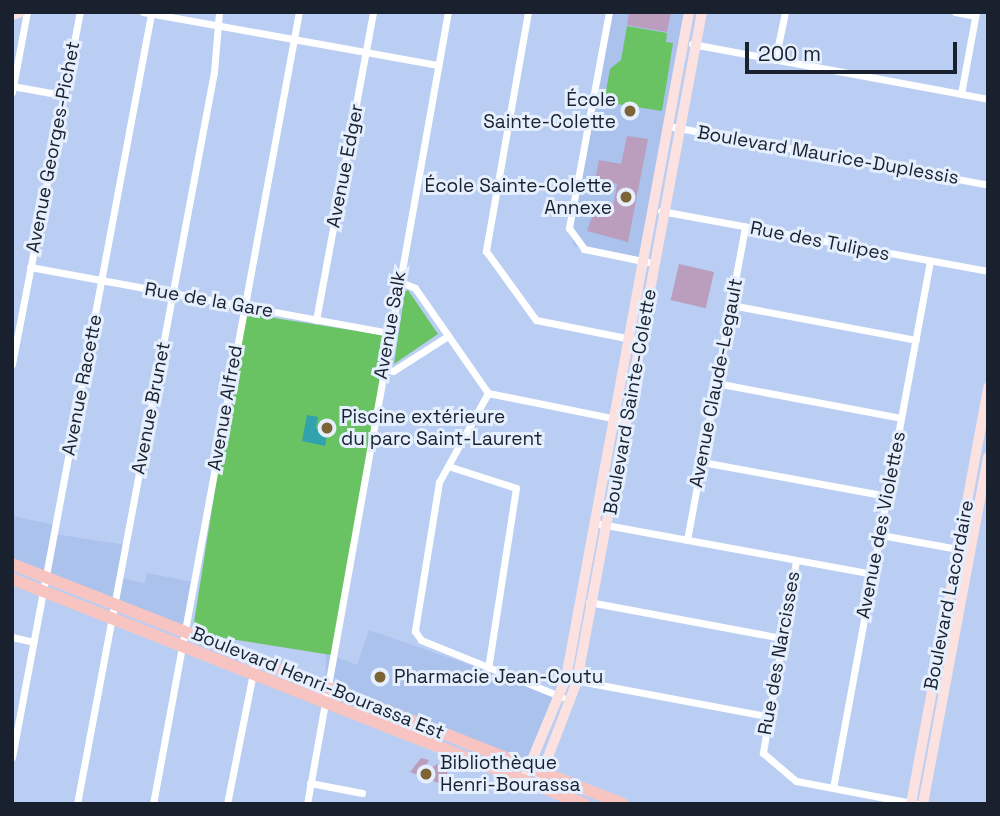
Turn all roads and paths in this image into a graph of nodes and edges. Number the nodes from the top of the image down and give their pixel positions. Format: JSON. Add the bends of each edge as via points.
{"nodes":[{"id":1,"x":21,"y":12,"type":"edge"},
{"id":2,"x":27,"y":12,"type":"edge"},
{"id":3,"x":80,"y":12,"type":"edge"},
{"id":4,"x":219,"y":12,"type":"edge"},
{"id":5,"x":299,"y":12,"type":"edge"},
{"id":6,"x":373,"y":12,"type":"edge"},
{"id":7,"x":448,"y":12,"type":"edge"},
{"id":8,"x":528,"y":12,"type":"edge"},
{"id":9,"x":609,"y":12,"type":"edge"},
{"id":10,"x":689,"y":12,"type":"edge"},
{"id":11,"x":702,"y":12,"type":"edge"},
{"id":12,"x":785,"y":12,"type":"edge"},
{"id":13,"x":955,"y":12,"type":"edge"},
{"id":14,"x":147,"y":13,"type":"edge"},
{"id":15,"x":975,"y":14,"type":"edge"},
{"id":16,"x":12,"y":15,"type":"edge"},
{"id":17,"x":218,"y":26,"type":"junction"},
{"id":18,"x":294,"y":40,"type":"junction"},
{"id":19,"x":684,"y":42,"type":"junction"},
{"id":20,"x":696,"y":44,"type":"junction"},
{"id":21,"x":366,"y":54,"type":"junction"},
{"id":22,"x":775,"y":60,"type":"junction"},
{"id":23,"x":438,"y":65,"type":"junction"},
{"id":24,"x":13,"y":88,"type":"edge"},
{"id":25,"x":961,"y":94,"type":"junction"},
{"id":26,"x":62,"y":95,"type":"junction"},
{"id":27,"x":988,"y":99,"type":"edge"},
{"id":28,"x":668,"y":126,"type":"junction"},
{"id":29,"x":680,"y":128,"type":"junction"},
{"id":30,"x":988,"y":185,"type":"edge"},
{"id":31,"x":652,"y":210,"type":"junction"},
{"id":32,"x":665,"y":212,"type":"junction"},
{"id":33,"x":745,"y":226,"type":"junction"},
{"id":34,"x":930,"y":261,"type":"junction"},
{"id":35,"x":649,"y":262,"type":"junction"},
{"id":36,"x":30,"y":267,"type":"junction"},
{"id":37,"x":988,"y":271,"type":"edge"},
{"id":38,"x":102,"y":280,"type":"junction"},
{"id":39,"x":398,"y":281,"type":"junction"},
{"id":40,"x":173,"y":293,"type":"junction"},
{"id":41,"x":244,"y":305,"type":"junction"},
{"id":42,"x":731,"y":305,"type":"junction"},
{"id":43,"x":316,"y":320,"type":"junction"},
{"id":44,"x":389,"y":333,"type":"junction"},
{"id":45,"x":448,"y":336,"type":"junction"},
{"id":46,"x":629,"y":339,"type":"junction"},
{"id":47,"x":916,"y":340,"type":"junction"},
{"id":48,"x":641,"y":341,"type":"junction"},
{"id":49,"x":12,"y":363,"type":"edge"},
{"id":50,"x":382,"y":369,"type":"junction"},
{"id":51,"x":716,"y":383,"type":"junction"},
{"id":52,"x":988,"y":387,"type":"edge"},
{"id":53,"x":488,"y":393,"type":"junction"},
{"id":54,"x":901,"y":418,"type":"junction"},
{"id":55,"x":614,"y":420,"type":"junction"},
{"id":56,"x":626,"y":421,"type":"junction"},
{"id":57,"x":983,"y":440,"type":"edge"},
{"id":58,"x":988,"y":457,"type":"edge"},
{"id":59,"x":702,"y":462,"type":"junction"},
{"id":60,"x":448,"y":466,"type":"junction"},
{"id":61,"x":887,"y":496,"type":"junction"},
{"id":62,"x":595,"y":523,"type":"junction"},
{"id":63,"x":607,"y":525,"type":"junction"},
{"id":64,"x":881,"y":535,"type":"junction"},
{"id":65,"x":687,"y":540,"type":"junction"},
{"id":66,"x":957,"y":549,"type":"junction"},
{"id":67,"x":796,"y":561,"type":"junction"},
{"id":68,"x":12,"y":564,"type":"edge"},
{"id":69,"x":872,"y":574,"type":"junction"},
{"id":70,"x":46,"y":577,"type":"junction"},
{"id":71,"x":12,"y":579,"type":"edge"},
{"id":72,"x":43,"y":591,"type":"junction"},
{"id":73,"x":580,"y":601,"type":"junction"},
{"id":74,"x":115,"y":603,"type":"junction"},
{"id":75,"x":593,"y":603,"type":"junction"},
{"id":76,"x":112,"y":618,"type":"junction"},
{"id":77,"x":184,"y":630,"type":"junction"},
{"id":78,"x":12,"y":638,"type":"edge"},
{"id":79,"x":781,"y":638,"type":"junction"},
{"id":80,"x":33,"y":642,"type":"junction"},
{"id":81,"x":182,"y":645,"type":"junction"},
{"id":82,"x":256,"y":658,"type":"junction"},
{"id":83,"x":488,"y":668,"type":"junction"},
{"id":84,"x":252,"y":672,"type":"junction"},
{"id":85,"x":572,"y":680,"type":"junction"},
{"id":86,"x":324,"y":694,"type":"junction"},
{"id":87,"x":566,"y":698,"type":"junction"},
{"id":88,"x":767,"y":716,"type":"junction"},
{"id":89,"x":12,"y":757,"type":"edge"},
{"id":90,"x":537,"y":769,"type":"junction"},
{"id":91,"x":530,"y":782,"type":"junction"},
{"id":92,"x":310,"y":783,"type":"junction"},
{"id":93,"x":833,"y":788,"type":"junction"},
{"id":94,"x":590,"y":790,"type":"junction"},
{"id":95,"x":362,"y":793,"type":"dead end"},
{"id":96,"x":77,"y":804,"type":"edge"},
{"id":97,"x":153,"y":804,"type":"edge"},
{"id":98,"x":227,"y":804,"type":"edge"},
{"id":99,"x":307,"y":804,"type":"edge"},
{"id":100,"x":585,"y":804,"type":"edge"},
{"id":101,"x":624,"y":804,"type":"edge"},
{"id":102,"x":915,"y":804,"type":"edge"}],
"edges":[{"from":1,"to":16,"type":"street"},
{"from":2,"to":24,"type":"street"},
{"from":3,"to":26,"type":"street","name":"Avenue Georges-Pichet"},
{"from":4,"to":17,"type":"street","name":"Avenue Brunet"},
{"from":5,"to":18,"type":"street","name":"Avenue Alfred"},
{"from":6,"to":21,"type":"street","name":"Avenue Edger"},
{"from":7,"to":23,"type":"street","name":"Avenue Salk"},
{"from":8,"to":46,"type":"street","via":[[486,251],[536,320]]},
{"from":9,"to":35,"type":"street","via":[[569,228],[584,249]]},
{"from":10,"to":19,"type":"street","name":"Boulevard Sainte-Colette"},
{"from":11,"to":20,"type":"street","name":"Boulevard Sainte-Colette"},
{"from":12,"to":22,"type":"street"},
{"from":13,"to":15,"type":"street"},
{"from":14,"to":17,"type":"street"},
{"from":14,"to":38,"type":"street","name":"Avenue Racette"},
{"from":15,"to":25,"type":"street"},
{"from":17,"to":18,"type":"street"},
{"from":17,"to":40,"type":"street","name":"Avenue Brunet"},
{"from":18,"to":21,"type":"street"},
{"from":18,"to":41,"type":"street","name":"Avenue Alfred"},
{"from":19,"to":20,"type":"street"},
{"from":19,"to":28,"type":"street","name":"Boulevard Sainte-Colette"},
{"from":20,"to":22,"type":"street"},
{"from":20,"to":29,"type":"street","name":"Boulevard Sainte-Colette"},
{"from":21,"to":23,"type":"street"},
{"from":21,"to":43,"type":"street","name":"Avenue Edger"},
{"from":22,"to":25,"type":"street"},
{"from":23,"to":39,"type":"street","name":"Avenue Salk"},
{"from":24,"to":26,"type":"street"},
{"from":25,"to":27,"type":"street"},
{"from":26,"to":36,"type":"street","name":"Avenue Georges-Pichet"},
{"from":28,"to":29,"type":"street","name":"Boulevard Maurice-Duplessis"},
{"from":28,"to":31,"type":"street","name":"Boulevard Sainte-Colette"},
{"from":29,"to":30,"type":"street","name":"Boulevard Maurice-Duplessis"},
{"from":29,"to":32,"type":"street","name":"Boulevard Sainte-Colette"},
{"from":31,"to":32,"type":"street","name":"Rue des Tulipes"},
{"from":31,"to":35,"type":"street","name":"Boulevard Sainte-Colette"},
{"from":32,"to":33,"type":"street","name":"Rue des Tulipes"},
{"from":32,"to":35,"type":"street","name":"Boulevard Sainte-Colette"},
{"from":33,"to":34,"type":"street","name":"Rue des Tulipes"},
{"from":33,"to":42,"type":"street","name":"Avenue Claude-Legault"},
{"from":34,"to":37,"type":"street","name":"Rue des Tulipes"},
{"from":34,"to":47,"type":"street","name":"Avenue des Violettes"},
{"from":35,"to":46,"type":"street","name":"Boulevard Sainte-Colette"},
{"from":35,"to":48,"type":"street","name":"Boulevard Sainte-Colette"},
{"from":36,"to":38,"type":"street","name":"Rue de la Gare"},
{"from":36,"to":49,"type":"street","name":"Avenue Georges-Pichet"},
{"from":38,"to":40,"type":"street","name":"Rue de la Gare"},
{"from":38,"to":70,"type":"street","name":"Avenue Racette"},
{"from":39,"to":44,"type":"street","name":"Avenue Salk"},
{"from":39,"to":45,"type":"street","via":[[415,288]]},
{"from":40,"to":41,"type":"street","name":"Rue de la Gare"},
{"from":40,"to":74,"type":"street","name":"Avenue Brunet"},
{"from":41,"to":43,"type":"street","name":"Rue de la Gare"},
{"from":41,"to":77,"type":"street","name":"Avenue Alfred"},
{"from":42,"to":47,"type":"street"},
{"from":42,"to":51,"type":"street","name":"Avenue Claude-Legault"},
{"from":43,"to":44,"type":"street","name":"Rue de la Gare"},
{"from":44,"to":50,"type":"street","name":"Avenue Salk"},
{"from":45,"to":50,"type":"street","via":[[393,371]]},
{"from":45,"to":53,"type":"street"},
{"from":46,"to":48,"type":"street"},
{"from":46,"to":55,"type":"street","name":"Boulevard Sainte-Colette"},
{"from":47,"to":54,"type":"street","name":"Avenue des Violettes"},
{"from":48,"to":56,"type":"street","name":"Boulevard Sainte-Colette"},
{"from":50,"to":86,"type":"street","name":"Avenue Salk"},
{"from":51,"to":54,"type":"street"},
{"from":51,"to":59,"type":"street","name":"Avenue Claude-Legault"},
{"from":52,"to":57,"type":"street","name":"Boulevard Lacordaire"},
{"from":53,"to":55,"type":"street"},
{"from":53,"to":60,"type":"street"},
{"from":54,"to":61,"type":"street","name":"Avenue des Violettes"},
{"from":55,"to":56,"type":"street"},
{"from":55,"to":62,"type":"street","name":"Boulevard Sainte-Colette"},
{"from":56,"to":63,"type":"street","name":"Boulevard Sainte-Colette"},
{"from":57,"to":66,"type":"street","name":"Boulevard Lacordaire"},
{"from":58,"to":102,"type":"street","name":"Boulevard Lacordaire"},
{"from":59,"to":61,"type":"street"},
{"from":59,"to":65,"type":"street","name":"Avenue Claude-Legault"},
{"from":60,"to":83,"type":"street","via":[[439,482],[415,631],[421,640]]},
{"from":60,"to":83,"type":"street","via":[[516,488]]},
{"from":61,"to":64,"type":"street","name":"Avenue des Violettes"},
{"from":62,"to":63,"type":"street"},
{"from":62,"to":73,"type":"street","name":"Boulevard Sainte-Colette"},
{"from":63,"to":65,"type":"street"},
{"from":63,"to":75,"type":"street","name":"Boulevard Sainte-Colette"},
{"from":64,"to":66,"type":"street"},
{"from":64,"to":69,"type":"street","name":"Avenue des Violettes"},
{"from":65,"to":67,"type":"street"},
{"from":66,"to":102,"type":"street","name":"Boulevard Lacordaire"},
{"from":67,"to":69,"type":"street"},
{"from":67,"to":79,"type":"street","name":"Rue des Narcisses"},
{"from":68,"to":70,"type":"main road","name":"Boulevard Henri-Bourassa Est"},
{"from":69,"to":93,"type":"street","name":"Avenue des Violettes"},
{"from":70,"to":72,"type":"street","name":"Avenue Racette"},
{"from":70,"to":74,"type":"main road","name":"Boulevard Henri-Bourassa Est"},
{"from":71,"to":72,"type":"main road","name":"Boulevard Henri-Bourassa Est"},
{"from":72,"to":76,"type":"main road","name":"Boulevard Henri-Bourassa Est"},
{"from":72,"to":80,"type":"street","name":"Avenue Racette"},
{"from":73,"to":75,"type":"street"},
{"from":73,"to":85,"type":"street","name":"Boulevard Sainte-Colette"},
{"from":74,"to":76,"type":"street","name":"Avenue Brunet"},
{"from":74,"to":77,"type":"main road","name":"Boulevard Henri-Bourassa Est"},
{"from":75,"to":79,"type":"street"},
{"from":75,"to":85,"type":"street","name":"Boulevard Sainte-Colette"},
{"from":76,"to":81,"type":"main road","name":"Boulevard Henri-Bourassa Est"},
{"from":76,"to":96,"type":"street","name":"Avenue Brunet"},
{"from":77,"to":81,"type":"street","name":"Avenue Alfred"},
{"from":77,"to":82,"type":"main road","name":"Boulevard Henri-Bourassa Est"},
{"from":78,"to":80,"type":"street"},
{"from":79,"to":88,"type":"street","name":"Rue des Narcisses"},
{"from":80,"to":89,"type":"street","name":"Avenue Racette"},
{"from":81,"to":84,"type":"main road","name":"Boulevard Henri-Bourassa Est"},
{"from":81,"to":97,"type":"street","name":"Avenue Alfred"},
{"from":82,"to":84,"type":"street"},
{"from":82,"to":86,"type":"main road","name":"Boulevard Henri-Bourassa Est"},
{"from":83,"to":87,"type":"street"},
{"from":84,"to":86,"type":"main road","name":"Boulevard Henri-Bourassa Est"},
{"from":84,"to":98,"type":"street"},
{"from":85,"to":87,"type":"street","name":"Boulevard Sainte-Colette"},
{"from":85,"to":88,"type":"street"},
{"from":86,"to":90,"type":"main road","name":"Boulevard Henri-Bourassa Est"},
{"from":86,"to":91,"type":"main road","name":"Boulevard Henri-Bourassa Est"},
{"from":86,"to":92,"type":"street","name":"Avenue Salk"},
{"from":87,"to":90,"type":"street","name":"Boulevard Sainte-Colette"},
{"from":88,"to":93,"type":"street","name":"Rue des Narcisses","via":[[762,744],[766,757],[796,781]]},
{"from":90,"to":91,"type":"street","name":"Boulevard Sainte-Colette"},
{"from":90,"to":94,"type":"main road","name":"Boulevard Henri-Bourassa Est"},
{"from":91,"to":100,"type":"main road","name":"Boulevard Henri-Bourassa Est"},
{"from":92,"to":95,"type":"street"},
{"from":92,"to":99,"type":"street","name":"Avenue Salk"},
{"from":93,"to":102,"type":"street","name":"Rue des Narcisses"},
{"from":94,"to":100,"type":"street"},
{"from":94,"to":101,"type":"main road","name":"Boulevard Henri-Bourassa Est"}]}
